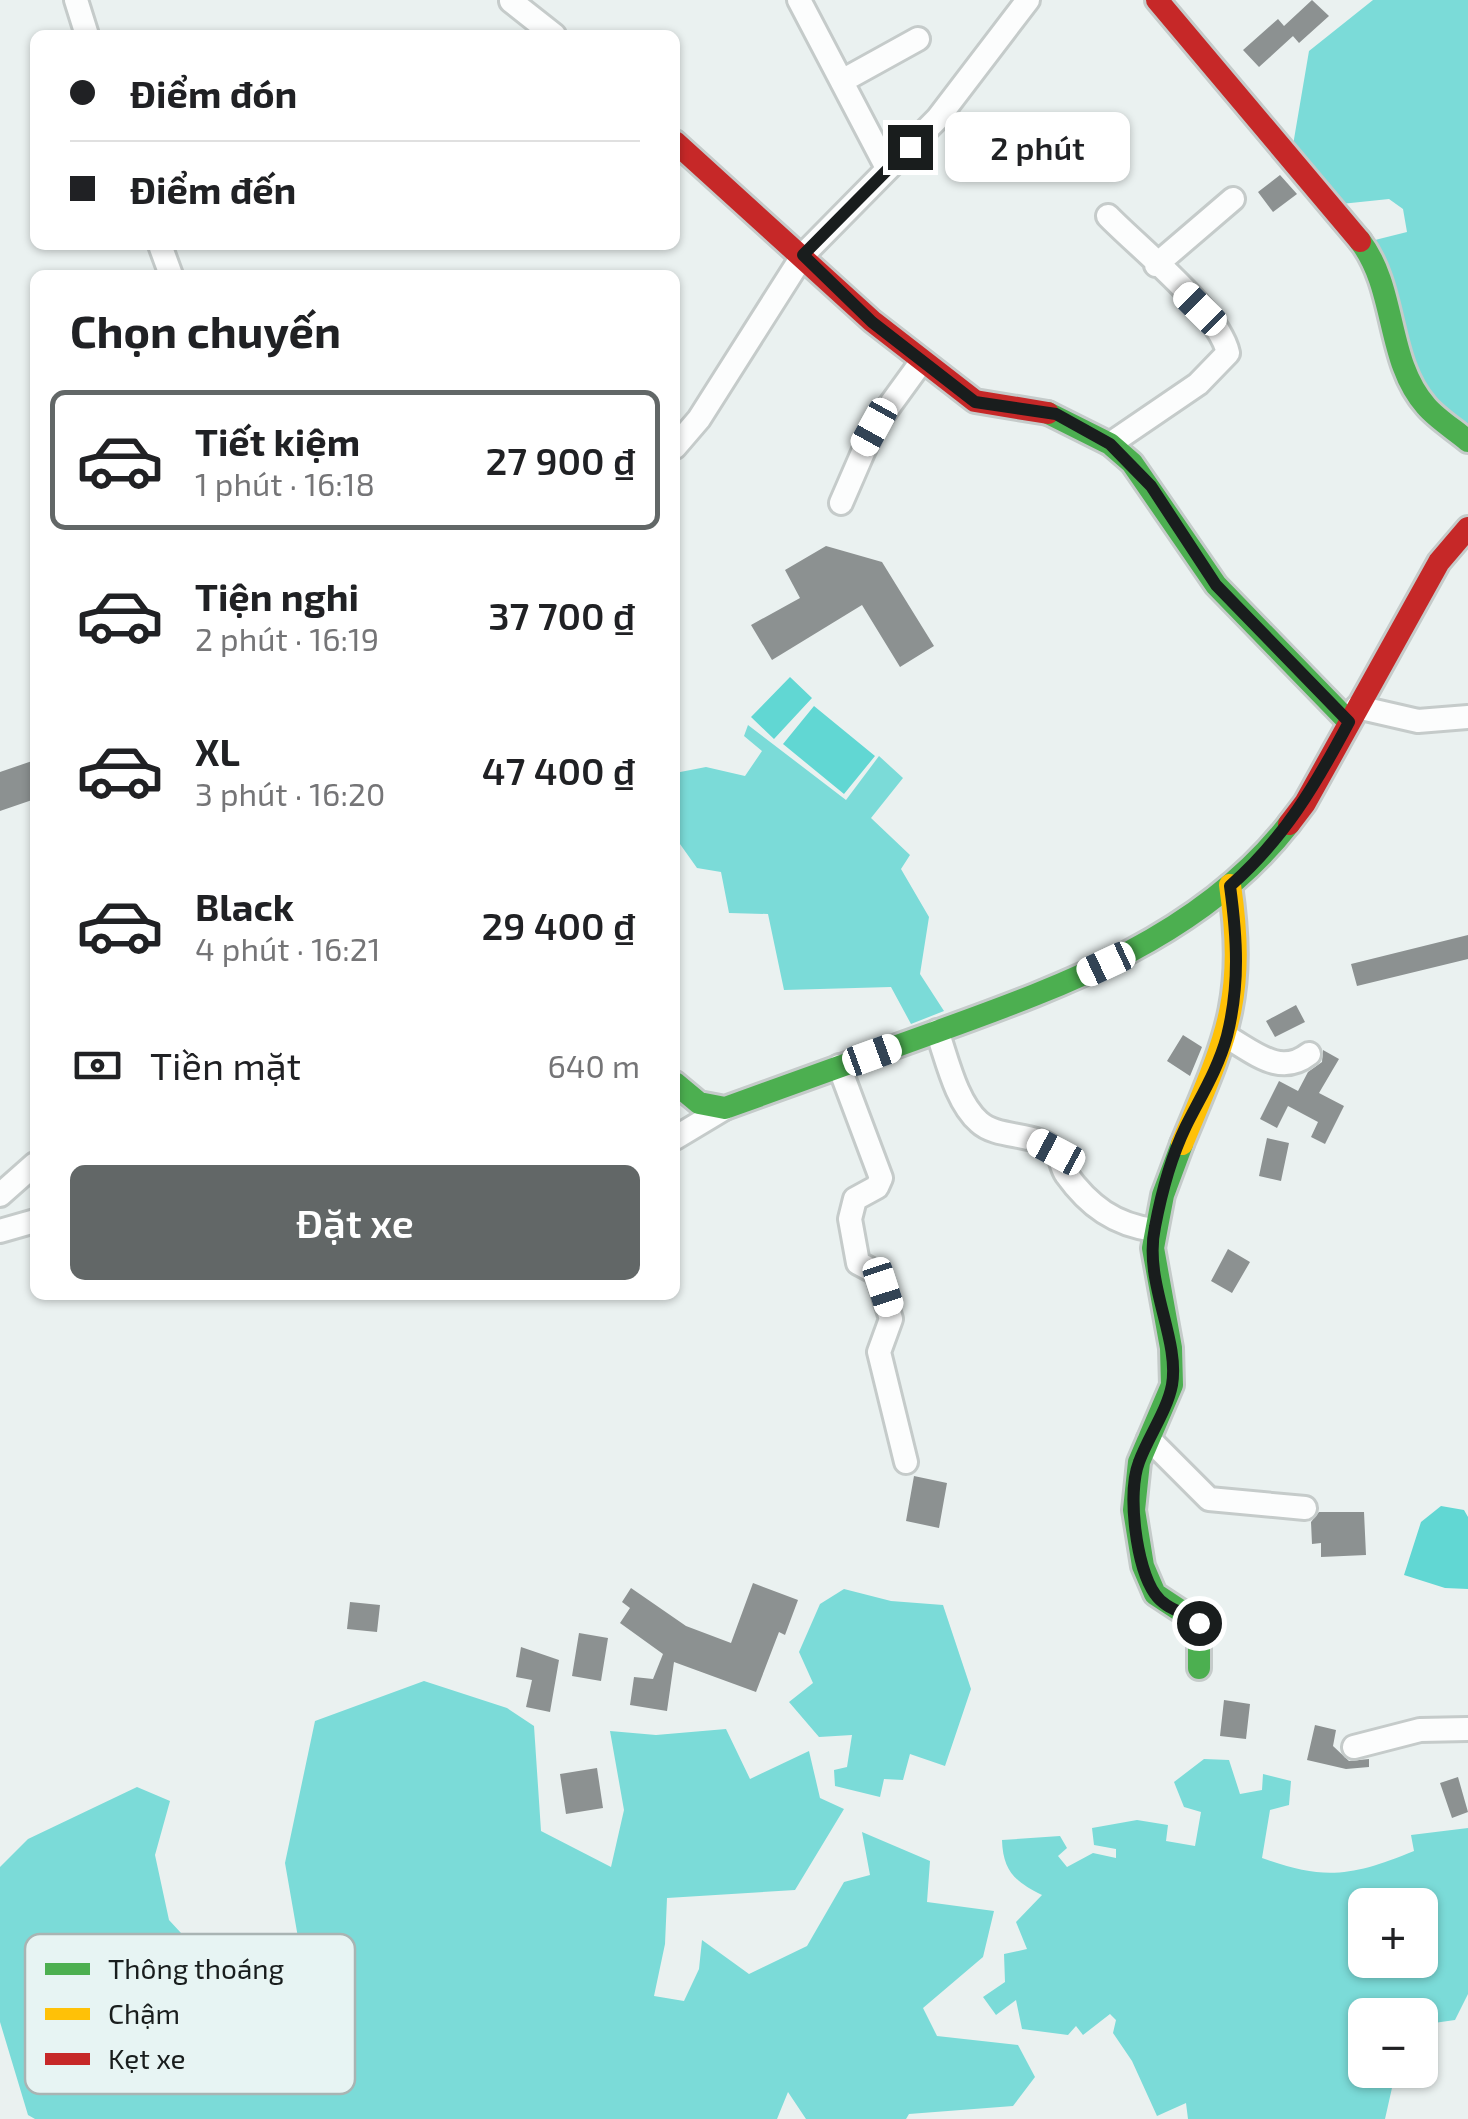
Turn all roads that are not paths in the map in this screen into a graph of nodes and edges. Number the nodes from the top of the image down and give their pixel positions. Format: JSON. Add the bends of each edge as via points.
{"nodes":[{"id":1,"x":76,"y":0,"type":"edge"},
{"id":2,"x":799,"y":0,"type":"edge"},
{"id":3,"x":1028,"y":0,"type":"edge"},
{"id":4,"x":511,"y":1,"type":"edge"},
{"id":5,"x":1169,"y":4,"type":"edge"},
{"id":6,"x":85,"y":30,"type":"edge"},
{"id":7,"x":548,"y":30,"type":"edge"},
{"id":8,"x":918,"y":40,"type":"dead end"},
{"id":9,"x":842,"y":82,"type":"junction"},
{"id":10,"x":680,"y":146,"type":"edge"},
{"id":11,"x":887,"y":168,"type":"junction"},
{"id":12,"x":1233,"y":199,"type":"dead end"},
{"id":13,"x":1108,"y":216,"type":"dead end"},
{"id":14,"x":803,"y":255,"type":"junction"},
{"id":15,"x":1156,"y":265,"type":"junction"},
{"id":16,"x":922,"y":362,"type":"junction"},
{"id":17,"x":680,"y":441,"type":"edge"},
{"id":18,"x":1468,"y":441,"type":"edge"},
{"id":19,"x":1110,"y":444,"type":"junction"},
{"id":20,"x":841,"y":502,"type":"dead end"},
{"id":21,"x":1468,"y":528,"type":"edge"},
{"id":22,"x":1353,"y":715,"type":"junction"},
{"id":23,"x":1468,"y":717,"type":"edge"},
{"id":24,"x":1230,"y":886,"type":"junction"},
{"id":25,"x":937,"y":1031,"type":"junction"},
{"id":26,"x":1227,"y":1037,"type":"junction"},
{"id":27,"x":1309,"y":1054,"type":"dead end"},
{"id":28,"x":839,"y":1066,"type":"junction"},
{"id":29,"x":680,"y":1087,"type":"edge"},
{"id":30,"x":725,"y":1108,"type":"junction"},
{"id":31,"x":680,"y":1135,"type":"edge"},
{"id":32,"x":30,"y":1169,"type":"edge"},
{"id":33,"x":0,"y":1196,"type":"edge"},
{"id":34,"x":30,"y":1222,"type":"edge"},
{"id":35,"x":1154,"y":1230,"type":"junction"},
{"id":36,"x":0,"y":1231,"type":"edge"},
{"id":37,"x":1148,"y":1439,"type":"junction"},
{"id":38,"x":906,"y":1462,"type":"dead end"},
{"id":39,"x":1305,"y":1508,"type":"dead end"},
{"id":40,"x":1199,"y":1668,"type":"dead end"},
{"id":41,"x":1468,"y":1729,"type":"edge"},
{"id":42,"x":1354,"y":1747,"type":"dead end"}],
"edges":[{"from":1,"to":6,"type":"street"},
{"from":2,"to":9,"type":"street"},
{"from":3,"to":11,"type":"street","via":[[938,118]]},
{"from":4,"to":7,"type":"street"},
{"from":5,"to":18,"type":"street","via":[[1364,245],[1382,279],[1406,372],[1425,406]]},
{"from":8,"to":9,"type":"street"},
{"from":9,"to":11,"type":"street"},
{"from":10,"to":14,"type":"street"},
{"from":11,"to":14,"type":"street"},
{"from":12,"to":15,"type":"street"},
{"from":13,"to":15,"type":"street"},
{"from":14,"to":16,"type":"street"},
{"from":14,"to":17,"type":"street"},
{"from":15,"to":19,"type":"street","via":[[1218,331],[1228,353],[1198,384]]},
{"from":16,"to":19,"type":"street","via":[[975,402],[1056,414]]},
{"from":16,"to":20,"type":"street","via":[[874,427]]},
{"from":19,"to":22,"type":"street","via":[[1151,486],[1216,585]]},
{"from":21,"to":22,"type":"street","via":[[1439,562]]},
{"from":22,"to":23,"type":"street"},
{"from":22,"to":24,"type":"street","via":[[1305,803]]},
{"from":24,"to":25,"type":"street","via":[[1136,949],[1046,992]]},
{"from":24,"to":26,"type":"street","via":[[1238,975]]},
{"from":25,"to":28,"type":"street"},
{"from":25,"to":35,"type":"street","via":[[980,1124],[1056,1152],[1068,1176],[1105,1215]]},
{"from":26,"to":27,"type":"street","via":[[1279,1066]]},
{"from":26,"to":35,"type":"street","via":[[1184,1130]]},
{"from":28,"to":30,"type":"street"},
{"from":28,"to":38,"type":"street","via":[[880,1178],[855,1199],[850,1219],[858,1263],[877,1273],[890,1308],[880,1352]]},
{"from":29,"to":30,"type":"street","via":[[698,1103]]},
{"from":30,"to":31,"type":"street"},
{"from":32,"to":33,"type":"street"},
{"from":34,"to":36,"type":"street"},
{"from":35,"to":37,"type":"street","via":[[1153,1280],[1172,1385]]},
{"from":37,"to":39,"type":"street","via":[[1209,1500]]},
{"from":37,"to":40,"type":"street","via":[[1132,1498],[1136,1532],[1153,1592],[1199,1623]]},
{"from":41,"to":42,"type":"street","via":[[1420,1730]]}]}
